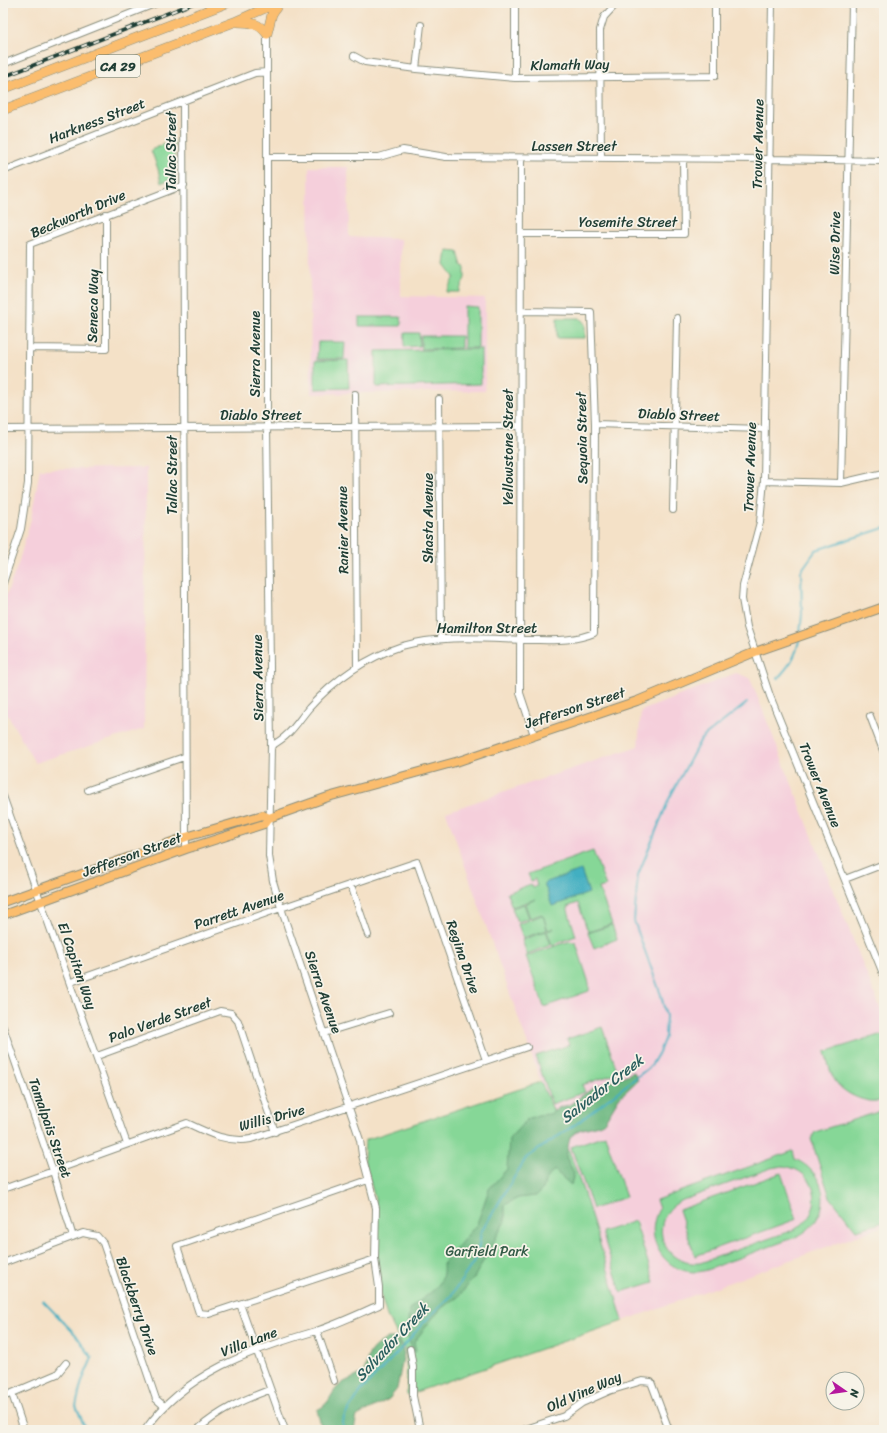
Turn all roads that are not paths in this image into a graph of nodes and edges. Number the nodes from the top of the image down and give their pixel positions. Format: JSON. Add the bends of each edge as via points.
{"nodes":[{"id":1,"x":157,"y":3,"type":"edge"},
{"id":2,"x":227,"y":3,"type":"edge"},
{"id":3,"x":278,"y":3,"type":"edge"},
{"id":4,"x":515,"y":3,"type":"edge"},
{"id":5,"x":617,"y":3,"type":"edge"},
{"id":6,"x":715,"y":3,"type":"edge"},
{"id":7,"x":772,"y":3,"type":"edge"},
{"id":8,"x":852,"y":3,"type":"edge"},
{"id":9,"x":234,"y":22,"type":"junction"},
{"id":10,"x":421,"y":25,"type":"dead end"},
{"id":11,"x":267,"y":34,"type":"junction"},
{"id":12,"x":354,"y":56,"type":"dead end"},
{"id":13,"x":3,"y":64,"type":"edge"},
{"id":14,"x":416,"y":69,"type":"junction"},
{"id":15,"x":268,"y":72,"type":"junction"},
{"id":16,"x":600,"y":76,"type":"junction"},
{"id":17,"x":515,"y":78,"type":"junction"},
{"id":18,"x":3,"y":89,"type":"edge"},
{"id":19,"x":183,"y":101,"type":"junction"},
{"id":20,"x":3,"y":110,"type":"edge"},
{"id":21,"x":267,"y":157,"type":"junction"},
{"id":22,"x":601,"y":157,"type":"junction"},
{"id":23,"x":520,"y":158,"type":"junction"},
{"id":24,"x":684,"y":159,"type":"junction"},
{"id":25,"x":770,"y":159,"type":"junction"},
{"id":26,"x":849,"y":160,"type":"junction"},
{"id":27,"x":884,"y":161,"type":"edge"},
{"id":28,"x":3,"y":171,"type":"edge"},
{"id":29,"x":184,"y":185,"type":"junction"},
{"id":30,"x":106,"y":214,"type":"junction"},
{"id":31,"x":521,"y":234,"type":"junction"},
{"id":32,"x":521,"y":311,"type":"junction"},
{"id":33,"x":677,"y":318,"type":"dead end"},
{"id":34,"x":30,"y":348,"type":"junction"},
{"id":35,"x":355,"y":394,"type":"dead end"},
{"id":36,"x":439,"y":398,"type":"dead end"},
{"id":37,"x":595,"y":424,"type":"junction"},
{"id":38,"x":439,"y":426,"type":"junction"},
{"id":39,"x":520,"y":426,"type":"junction"},
{"id":40,"x":675,"y":426,"type":"junction"},
{"id":41,"x":267,"y":427,"type":"junction"},
{"id":42,"x":354,"y":427,"type":"junction"},
{"id":43,"x":29,"y":428,"type":"junction"},
{"id":44,"x":184,"y":428,"type":"junction"},
{"id":45,"x":3,"y":429,"type":"edge"},
{"id":46,"x":763,"y":429,"type":"junction"},
{"id":47,"x":884,"y":473,"type":"edge"},
{"id":48,"x":764,"y":481,"type":"junction"},
{"id":49,"x":841,"y":483,"type":"junction"},
{"id":50,"x":673,"y":510,"type":"dead end"},
{"id":51,"x":3,"y":583,"type":"edge"},
{"id":52,"x":884,"y":607,"type":"edge"},
{"id":53,"x":594,"y":632,"type":"joint"},
{"id":54,"x":441,"y":638,"type":"junction"},
{"id":55,"x":521,"y":640,"type":"junction"},
{"id":56,"x":755,"y":652,"type":"junction"},
{"id":57,"x":357,"y":666,"type":"junction"},
{"id":58,"x":870,"y":716,"type":"dead end"},
{"id":59,"x":534,"y":735,"type":"junction"},
{"id":60,"x":270,"y":746,"type":"junction"},
{"id":61,"x":884,"y":753,"type":"edge"},
{"id":62,"x":184,"y":757,"type":"junction"},
{"id":63,"x":88,"y":790,"type":"dead end"},
{"id":64,"x":3,"y":796,"type":"edge"},
{"id":65,"x":269,"y":818,"type":"junction"},
{"id":66,"x":186,"y":837,"type":"junction"},
{"id":67,"x":186,"y":849,"type":"junction"},
{"id":68,"x":417,"y":862,"type":"joint"},
{"id":69,"x":884,"y":864,"type":"edge"},
{"id":70,"x":845,"y":878,"type":"junction"},
{"id":71,"x":351,"y":885,"type":"junction"},
{"id":72,"x":38,"y":890,"type":"junction"},
{"id":73,"x":3,"y":902,"type":"edge"},
{"id":74,"x":42,"y":902,"type":"junction"},
{"id":75,"x":281,"y":908,"type":"junction"},
{"id":76,"x":3,"y":915,"type":"edge"},
{"id":77,"x":368,"y":935,"type":"dead end"},
{"id":78,"x":884,"y":976,"type":"edge"},
{"id":79,"x":71,"y":982,"type":"junction"},
{"id":80,"x":389,"y":1013,"type":"dead end"},
{"id":81,"x":3,"y":1027,"type":"edge"},
{"id":82,"x":324,"y":1034,"type":"junction"},
{"id":83,"x":527,"y":1047,"type":"dead end"},
{"id":84,"x":97,"y":1056,"type":"junction"},
{"id":85,"x":486,"y":1060,"type":"junction"},
{"id":86,"x":350,"y":1107,"type":"junction"},
{"id":87,"x":275,"y":1132,"type":"junction"},
{"id":88,"x":127,"y":1144,"type":"junction"},
{"id":89,"x":53,"y":1171,"type":"junction"},
{"id":90,"x":368,"y":1180,"type":"junction"},
{"id":91,"x":3,"y":1189,"type":"edge"},
{"id":92,"x":73,"y":1237,"type":"junction"},
{"id":93,"x":375,"y":1259,"type":"junction"},
{"id":94,"x":3,"y":1263,"type":"edge"},
{"id":95,"x":240,"y":1304,"type":"junction"},
{"id":96,"x":379,"y":1305,"type":"joint"},
{"id":97,"x":317,"y":1330,"type":"junction"},
{"id":98,"x":410,"y":1349,"type":"dead end"},
{"id":99,"x":256,"y":1351,"type":"junction"},
{"id":100,"x":66,"y":1363,"type":"dead end"},
{"id":101,"x":334,"y":1381,"type":"dead end"},
{"id":102,"x":269,"y":1390,"type":"junction"},
{"id":103,"x":12,"y":1394,"type":"junction"},
{"id":104,"x":3,"y":1397,"type":"edge"},
{"id":105,"x":164,"y":1406,"type":"junction"},
{"id":106,"x":24,"y":1430,"type":"edge"},
{"id":107,"x":145,"y":1430,"type":"edge"},
{"id":108,"x":197,"y":1430,"type":"edge"},
{"id":109,"x":285,"y":1430,"type":"edge"},
{"id":110,"x":420,"y":1430,"type":"edge"},
{"id":111,"x":524,"y":1430,"type":"edge"},
{"id":112,"x":669,"y":1430,"type":"edge"}],
"edges":[{"from":1,"to":13,"type":"street"},
{"from":2,"to":18,"type":"highway","number":"CA 29"},
{"from":3,"to":9,"type":"highway","number":"CA 29"},
{"from":3,"to":11,"type":"highway"},
{"from":4,"to":17,"type":"street"},
{"from":5,"to":16,"type":"street","via":[[604,17],[600,30]]},
{"from":6,"to":16,"type":"street","name":"Klamath Way","via":[[715,76]]},
{"from":7,"to":25,"type":"street","name":"Trower Avenue"},
{"from":8,"to":26,"type":"street","name":"Wise Drive"},
{"from":9,"to":11,"type":"highway","via":[[252,22],[261,26]]},
{"from":9,"to":20,"type":"highway","number":"CA 29"},
{"from":10,"to":14,"type":"street"},
{"from":11,"to":15,"type":"street","name":"Sierra Avenue"},
{"from":12,"to":14,"type":"street","name":"Klamath Way","via":[[365,62]]},
{"from":14,"to":17,"type":"street","name":"Klamath Way"},
{"from":15,"to":19,"type":"street","name":"Harkness Street","via":[[255,73]]},
{"from":15,"to":21,"type":"street","name":"Sierra Avenue"},
{"from":16,"to":17,"type":"street","name":"Klamath Way"},
{"from":16,"to":22,"type":"street"},
{"from":19,"to":28,"type":"street","name":"Harkness Street"},
{"from":19,"to":29,"type":"street","name":"Tallac Street"},
{"from":21,"to":23,"type":"street","name":"Lassen Street","via":[[379,157],[403,150],[419,151],[437,157]]},
{"from":21,"to":41,"type":"street","name":"Sierra Avenue"},
{"from":22,"to":23,"type":"street","name":"Lassen Street"},
{"from":22,"to":24,"type":"street","name":"Lassen Street"},
{"from":23,"to":31,"type":"street","name":"Yellowstone Street"},
{"from":24,"to":25,"type":"street","name":"Lassen Street"},
{"from":24,"to":31,"type":"street","name":"Yosemite Street","via":[[684,234]]},
{"from":25,"to":26,"type":"street","name":"Lassen Street"},
{"from":25,"to":46,"type":"street","name":"Trower Avenue"},
{"from":26,"to":27,"type":"street","name":"Lassen Street"},
{"from":26,"to":49,"type":"street","name":"Wise Drive"},
{"from":29,"to":30,"type":"street","name":"Beckworth Drive"},
{"from":29,"to":44,"type":"street","name":"Tallac Street"},
{"from":30,"to":34,"type":"street","name":"Beckworth Drive","via":[[30,244]]},
{"from":30,"to":34,"type":"street","name":"Seneca Way","via":[[106,349]]},
{"from":31,"to":32,"type":"street","name":"Yellowstone Street"},
{"from":32,"to":37,"type":"street","name":"Sequoia Street","via":[[591,312]]},
{"from":32,"to":39,"type":"street","name":"Yellowstone Street"},
{"from":33,"to":40,"type":"street"},
{"from":34,"to":43,"type":"street","name":"Beckworth Drive"},
{"from":35,"to":42,"type":"street","name":"Ranier Avenue"},
{"from":36,"to":38,"type":"street","name":"Shasta Avenue"},
{"from":37,"to":40,"type":"street","name":"Diablo Street"},
{"from":37,"to":53,"type":"street","name":"Sequoia Street"},
{"from":38,"to":39,"type":"street","name":"Diablo Street"},
{"from":38,"to":42,"type":"street","name":"Diablo Street"},
{"from":38,"to":54,"type":"street","name":"Shasta Avenue"},
{"from":39,"to":55,"type":"street","name":"Yellowstone Street"},
{"from":40,"to":46,"type":"street","name":"Diablo Street"},
{"from":40,"to":50,"type":"street"},
{"from":41,"to":42,"type":"street","name":"Diablo Street"},
{"from":41,"to":44,"type":"street","name":"Diablo Street"},
{"from":41,"to":60,"type":"street","name":"Sierra Avenue"},
{"from":42,"to":57,"type":"street","name":"Ranier Avenue"},
{"from":43,"to":44,"type":"street","name":"Diablo Street"},
{"from":43,"to":45,"type":"street","name":"Diablo Street"},
{"from":43,"to":51,"type":"street","name":"Beckworth Drive","via":[[28,482],[21,529]]},
{"from":44,"to":62,"type":"street","name":"Tallac Street"},
{"from":46,"to":48,"type":"street","name":"Trower Avenue"},
{"from":47,"to":49,"type":"street"},
{"from":48,"to":49,"type":"street"},
{"from":48,"to":56,"type":"street","name":"Trower Avenue","via":[[760,522],[742,599]]},
{"from":52,"to":56,"type":"main road","name":"Jefferson Street"},
{"from":53,"to":55,"type":"street","name":"Hamilton Street","via":[[583,638],[561,641]]},
{"from":54,"to":55,"type":"street","name":"Hamilton Street"},
{"from":54,"to":57,"type":"street","name":"Hamilton Street","via":[[402,646]]},
{"from":55,"to":59,"type":"street","name":"Yellowstone Street","via":[[520,693]]},
{"from":56,"to":59,"type":"main road","name":"Jefferson Street","via":[[637,701]]},
{"from":56,"to":70,"type":"street","name":"Trower Avenue","via":[[770,696]]},
{"from":57,"to":60,"type":"street","name":"Hamilton Street","via":[[331,686],[285,738]]},
{"from":58,"to":61,"type":"street"},
{"from":59,"to":65,"type":"main road","name":"Jefferson Street","via":[[459,761],[328,797]]},
{"from":60,"to":65,"type":"street","name":"Sierra Avenue"},
{"from":62,"to":63,"type":"street"},
{"from":62,"to":66,"type":"street","name":"Tallac Street"},
{"from":64,"to":72,"type":"street","name":"El Capitan Way"},
{"from":65,"to":66,"type":"main road","name":"Jefferson Street","via":[[263,815]]},
{"from":65,"to":67,"type":"main road","name":"Jefferson Street","via":[[264,824]]},
{"from":65,"to":75,"type":"street","name":"Sierra Avenue","via":[[271,868]]},
{"from":66,"to":67,"type":"street","name":"Tallac Street"},
{"from":66,"to":72,"type":"main road","name":"Jefferson Street"},
{"from":67,"to":74,"type":"main road","name":"Jefferson Street"},
{"from":68,"to":71,"type":"street","name":"Parrett Avenue"},
{"from":68,"to":85,"type":"street","name":"Regina Drive"},
{"from":69,"to":70,"type":"street"},
{"from":70,"to":78,"type":"street","name":"Trower Avenue"},
{"from":71,"to":75,"type":"street","name":"Parrett Avenue"},
{"from":71,"to":77,"type":"street"},
{"from":72,"to":73,"type":"main road","name":"Jefferson Street"},
{"from":72,"to":74,"type":"street","name":"El Capitan Way"},
{"from":74,"to":76,"type":"main road","name":"Jefferson Street"},
{"from":74,"to":79,"type":"street","name":"El Capitan Way"},
{"from":75,"to":79,"type":"street","name":"Parrett Avenue"},
{"from":75,"to":82,"type":"street","name":"Sierra Avenue"},
{"from":79,"to":84,"type":"street","name":"El Capitan Way"},
{"from":80,"to":82,"type":"street"},
{"from":81,"to":89,"type":"street","name":"Tamalpais Street"},
{"from":82,"to":86,"type":"street","name":"Sierra Avenue"},
{"from":83,"to":85,"type":"street","name":"Willis Drive"},
{"from":84,"to":87,"type":"street","name":"Palo Verde Street","via":[[220,1011],[231,1013],[238,1021]]},
{"from":84,"to":88,"type":"street","name":"El Capitan Way"},
{"from":85,"to":86,"type":"street","name":"Willis Drive"},
{"from":86,"to":87,"type":"street","name":"Willis Drive"},
{"from":86,"to":90,"type":"street","name":"Sierra Avenue"},
{"from":87,"to":88,"type":"street","name":"Willis Drive","via":[[251,1139],[232,1140],[187,1123]]},
{"from":88,"to":89,"type":"street","name":"Willis Drive"},
{"from":89,"to":91,"type":"street","name":"Willis Drive"},
{"from":89,"to":92,"type":"street","name":"Tamalpais Street"},
{"from":90,"to":93,"type":"street","name":"Sierra Avenue","via":[[376,1208]]},
{"from":90,"to":95,"type":"street","via":[[177,1246],[199,1312],[209,1314]]},
{"from":92,"to":94,"type":"street","name":"Blackberry Drive"},
{"from":92,"to":105,"type":"street","name":"Blackberry Drive","via":[[83,1233],[97,1236],[103,1243],[156,1399]]},
{"from":93,"to":95,"type":"street"},
{"from":93,"to":96,"type":"street","name":"Sierra Avenue"},
{"from":95,"to":99,"type":"street"},
{"from":96,"to":97,"type":"street","name":"Villa Lane"},
{"from":97,"to":99,"type":"street","name":"Villa Lane"},
{"from":97,"to":101,"type":"street"},
{"from":98,"to":110,"type":"street","via":[[413,1396]]},
{"from":99,"to":102,"type":"street"},
{"from":99,"to":105,"type":"street","name":"Villa Lane","via":[[216,1367]]},
{"from":100,"to":103,"type":"street","via":[[57,1374]]},
{"from":102,"to":108,"type":"street","via":[[230,1406]]},
{"from":102,"to":109,"type":"street"},
{"from":103,"to":104,"type":"street"},
{"from":103,"to":106,"type":"street"},
{"from":105,"to":107,"type":"street","name":"Villa Lane"},
{"from":111,"to":112,"type":"street","name":"Old Vine Way","via":[[564,1416],[582,1403],[609,1390],[642,1381],[651,1382]]}]}
